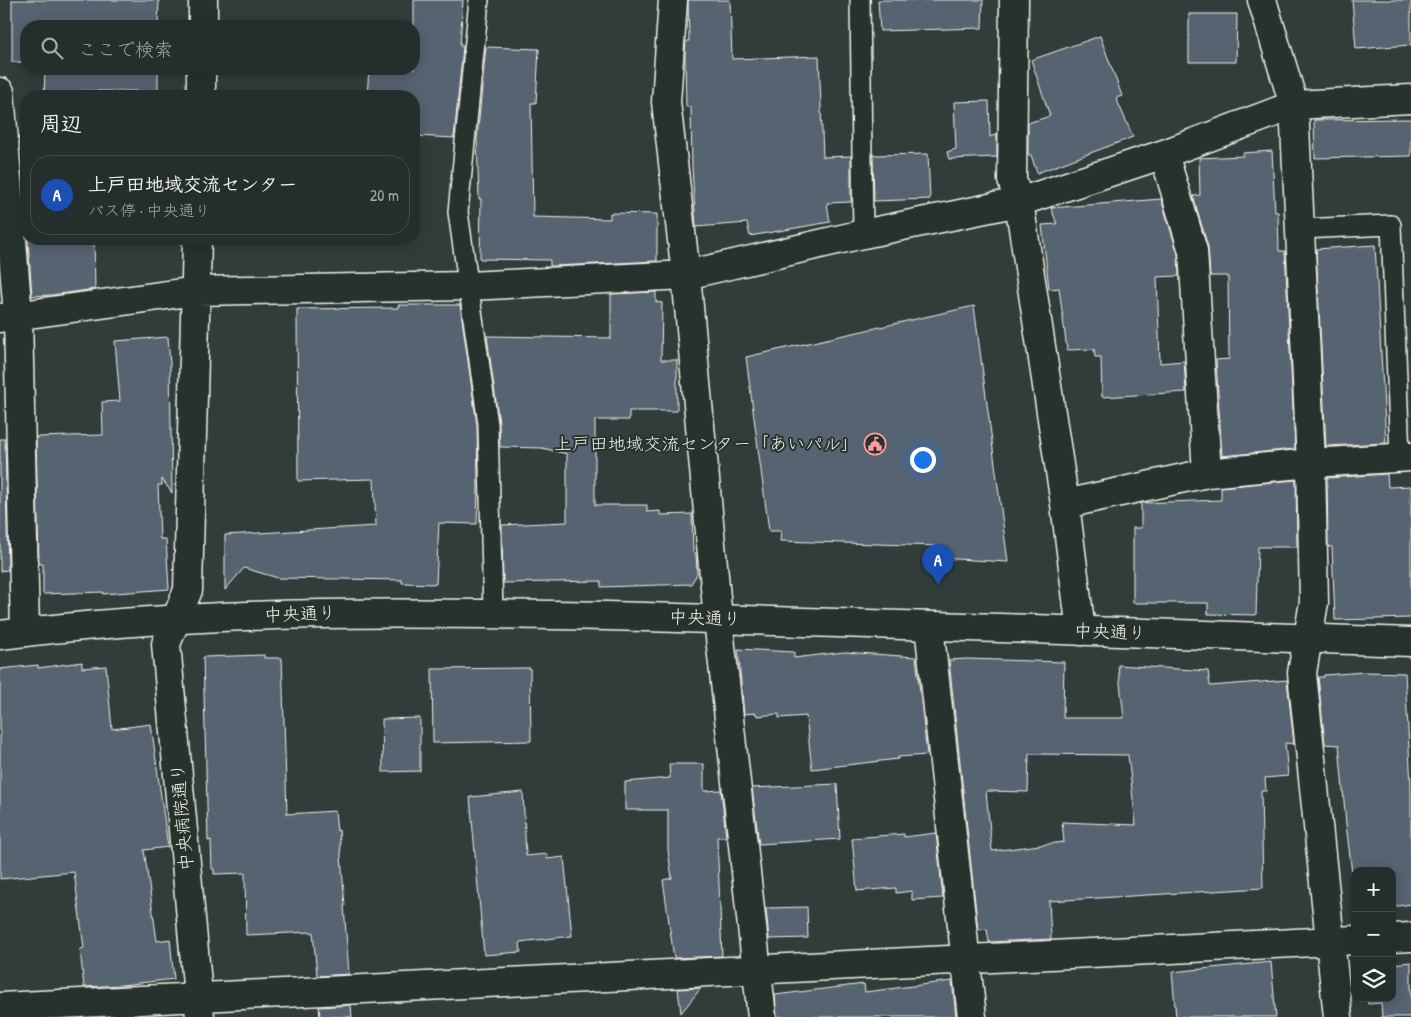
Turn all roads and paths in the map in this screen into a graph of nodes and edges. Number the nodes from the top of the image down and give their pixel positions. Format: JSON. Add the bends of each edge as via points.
{"nodes":[{"id":1,"x":203,"y":0,"type":"edge"},
{"id":2,"x":478,"y":0,"type":"edge"},
{"id":3,"x":673,"y":0,"type":"edge"},
{"id":4,"x":860,"y":0,"type":"edge"},
{"id":5,"x":1014,"y":0,"type":"edge"},
{"id":6,"x":1262,"y":0,"type":"edge"},
{"id":7,"x":202,"y":20,"type":"edge"},
{"id":8,"x":202,"y":75,"type":"edge"},
{"id":9,"x":201,"y":90,"type":"edge"},
{"id":10,"x":0,"y":92,"type":"edge"},
{"id":11,"x":1411,"y":99,"type":"edge"},
{"id":12,"x":1294,"y":105,"type":"junction"},
{"id":13,"x":1164,"y":154,"type":"junction"},
{"id":14,"x":1018,"y":202,"type":"junction"},
{"id":15,"x":1300,"y":229,"type":"junction"},
{"id":16,"x":863,"y":234,"type":"junction"},
{"id":17,"x":197,"y":245,"type":"edge"},
{"id":18,"x":686,"y":275,"type":"junction"},
{"id":19,"x":469,"y":286,"type":"junction"},
{"id":20,"x":196,"y":291,"type":"junction"},
{"id":21,"x":9,"y":317,"type":"edge"},
{"id":22,"x":1405,"y":457,"type":"edge"},
{"id":23,"x":1311,"y":463,"type":"junction"},
{"id":24,"x":1207,"y":473,"type":"junction"},
{"id":25,"x":1065,"y":504,"type":"junction"},
{"id":26,"x":493,"y":613,"type":"junction"},
{"id":27,"x":177,"y":618,"type":"junction"},
{"id":28,"x":718,"y":618,"type":"junction"},
{"id":29,"x":929,"y":626,"type":"junction"},
{"id":30,"x":1081,"y":631,"type":"junction"},
{"id":31,"x":12,"y":633,"type":"edge"},
{"id":32,"x":1309,"y":639,"type":"junction"},
{"id":33,"x":1411,"y":642,"type":"edge"},
{"id":34,"x":1411,"y":937,"type":"edge"},
{"id":35,"x":1396,"y":938,"type":"edge"},
{"id":36,"x":1342,"y":941,"type":"edge"},
{"id":37,"x":965,"y":959,"type":"junction"},
{"id":38,"x":757,"y":971,"type":"junction"},
{"id":39,"x":0,"y":1007,"type":"edge"},
{"id":40,"x":199,"y":1007,"type":"edge"},
{"id":41,"x":762,"y":1017,"type":"edge"},
{"id":42,"x":972,"y":1017,"type":"edge"},
{"id":43,"x":1338,"y":1017,"type":"edge"}],
"edges":[{"from":1,"to":7,"type":"street"},
{"from":2,"to":19,"type":"lane","via":[[458,212]]},
{"from":3,"to":18,"type":"street","via":[[666,102]]},
{"from":4,"to":16,"type":"lane"},
{"from":5,"to":14,"type":"street","via":[[1012,180]]},
{"from":6,"to":12,"type":"street"},
{"from":8,"to":9,"type":"street"},
{"from":10,"to":21,"type":"street"},
{"from":11,"to":12,"type":"street"},
{"from":12,"to":13,"type":"street"},
{"from":12,"to":15,"type":"street"},
{"from":13,"to":14,"type":"street"},
{"from":13,"to":24,"type":"street","via":[[1193,250]]},
{"from":14,"to":16,"type":"street"},
{"from":14,"to":25,"type":"street"},
{"from":15,"to":22,"type":"lane","via":[[1391,225]]},
{"from":15,"to":23,"type":"street"},
{"from":16,"to":18,"type":"street"},
{"from":17,"to":20,"type":"street","name":"中央病院通り"},
{"from":18,"to":19,"type":"street"},
{"from":18,"to":28,"type":"street"},
{"from":19,"to":20,"type":"street"},
{"from":19,"to":26,"type":"lane","via":[[488,424]]},
{"from":20,"to":21,"type":"street"},
{"from":20,"to":27,"type":"street","name":"中央病院通り","via":[[188,590]]},
{"from":21,"to":31,"type":"street"},
{"from":22,"to":23,"type":"street"},
{"from":23,"to":24,"type":"street"},
{"from":23,"to":32,"type":"street","via":[[1314,602]]},
{"from":24,"to":25,"type":"street"},
{"from":25,"to":30,"type":"street"},
{"from":26,"to":27,"type":"street","name":"中央通り"},
{"from":26,"to":28,"type":"street","name":"中央通り"},
{"from":27,"to":31,"type":"street","name":"中央通り"},
{"from":27,"to":40,"type":"street","name":"中央病院通り","via":[[166,644]]},
{"from":28,"to":29,"type":"street","name":"中央通り"},
{"from":28,"to":38,"type":"street"},
{"from":29,"to":30,"type":"street","name":"中央通り"},
{"from":29,"to":37,"type":"street"},
{"from":30,"to":32,"type":"street","name":"中央通り"},
{"from":32,"to":33,"type":"street","name":"中央通り"},
{"from":32,"to":36,"type":"street","via":[[1302,674]]},
{"from":34,"to":35,"type":"street"},
{"from":36,"to":37,"type":"street"},
{"from":36,"to":43,"type":"street"},
{"from":37,"to":38,"type":"street"},
{"from":37,"to":42,"type":"street"},
{"from":38,"to":40,"type":"street"},
{"from":38,"to":41,"type":"street"},
{"from":39,"to":40,"type":"street"}]}
